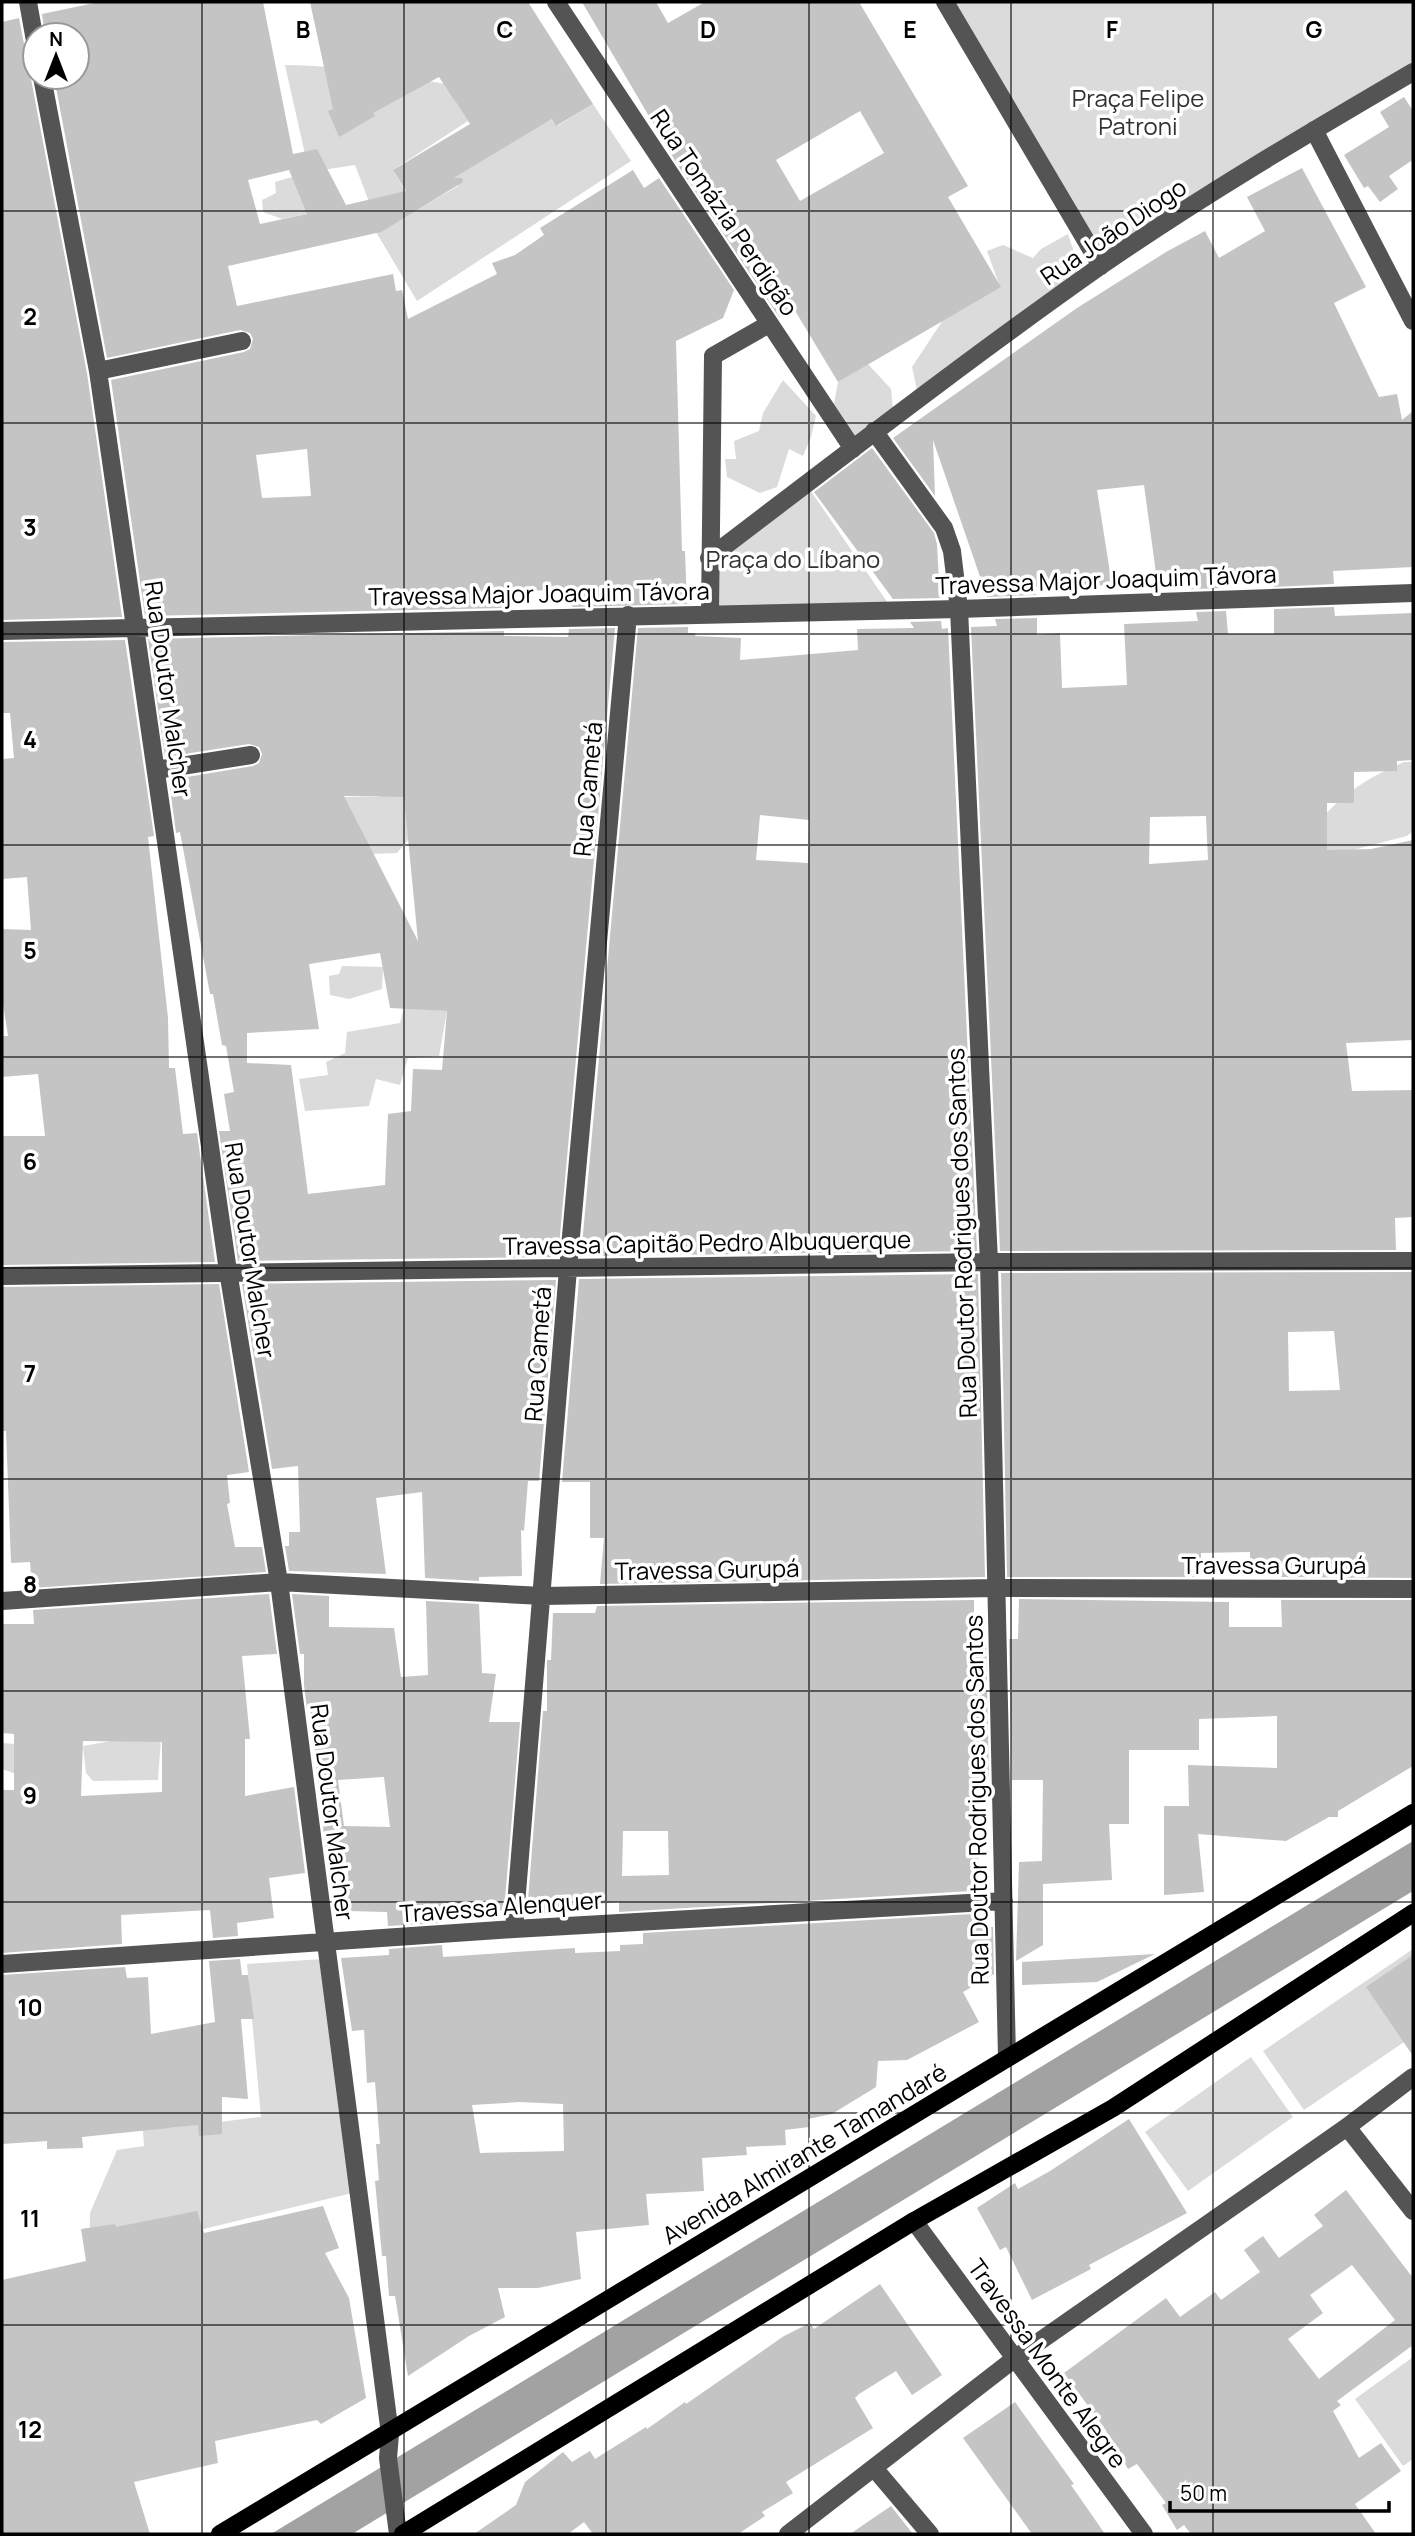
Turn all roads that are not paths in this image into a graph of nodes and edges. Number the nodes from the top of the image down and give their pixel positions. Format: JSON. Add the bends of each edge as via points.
{"nodes":[{"id":1,"x":28,"y":2,"type":"edge"},
{"id":2,"x":556,"y":2,"type":"edge"},
{"id":3,"x":945,"y":2,"type":"edge"},
{"id":4,"x":31,"y":21,"type":"edge"},
{"id":5,"x":1413,"y":72,"type":"edge"},
{"id":6,"x":45,"y":91,"type":"edge"},
{"id":7,"x":1314,"y":130,"type":"junction"},
{"id":8,"x":1101,"y":266,"type":"junction"},
{"id":9,"x":1413,"y":321,"type":"edge"},
{"id":10,"x":769,"y":324,"type":"junction"},
{"id":11,"x":242,"y":341,"type":"dead end"},
{"id":12,"x":98,"y":371,"type":"junction"},
{"id":13,"x":874,"y":431,"type":"junction"},
{"id":14,"x":853,"y":449,"type":"junction"},
{"id":15,"x":709,"y":558,"type":"junction"},
{"id":16,"x":1413,"y":593,"type":"edge"},
{"id":17,"x":959,"y":608,"type":"junction"},
{"id":18,"x":710,"y":613,"type":"junction"},
{"id":19,"x":628,"y":615,"type":"junction"},
{"id":20,"x":136,"y":627,"type":"junction"},
{"id":21,"x":2,"y":631,"type":"edge"},
{"id":22,"x":251,"y":755,"type":"dead end"},
{"id":23,"x":156,"y":771,"type":"junction"},
{"id":24,"x":1413,"y":1261,"type":"edge"},
{"id":25,"x":989,"y":1262,"type":"junction"},
{"id":26,"x":568,"y":1269,"type":"junction"},
{"id":27,"x":228,"y":1271,"type":"junction"},
{"id":28,"x":2,"y":1276,"type":"edge"},
{"id":29,"x":279,"y":1582,"type":"junction"},
{"id":30,"x":995,"y":1588,"type":"junction"},
{"id":31,"x":1413,"y":1589,"type":"edge"},
{"id":32,"x":543,"y":1597,"type":"junction"},
{"id":33,"x":2,"y":1601,"type":"edge"},
{"id":34,"x":1413,"y":1813,"type":"edge"},
{"id":35,"x":1003,"y":1901,"type":"junction"},
{"id":36,"x":1413,"y":1913,"type":"edge"},
{"id":37,"x":514,"y":1929,"type":"junction"},
{"id":38,"x":325,"y":1943,"type":"junction"},
{"id":39,"x":2,"y":1965,"type":"edge"},
{"id":40,"x":1007,"y":2058,"type":"junction"},
{"id":41,"x":1413,"y":2077,"type":"edge"},
{"id":42,"x":1348,"y":2127,"type":"junction"},
{"id":43,"x":1413,"y":2211,"type":"edge"},
{"id":44,"x":914,"y":2221,"type":"junction"},
{"id":45,"x":1014,"y":2359,"type":"junction"},
{"id":46,"x":390,"y":2434,"type":"junction"},
{"id":47,"x":874,"y":2469,"type":"junction"},
{"id":48,"x":400,"y":2529,"type":"edge"},
{"id":49,"x":220,"y":2534,"type":"edge"},
{"id":50,"x":788,"y":2534,"type":"edge"},
{"id":51,"x":930,"y":2534,"type":"edge"},
{"id":52,"x":1144,"y":2534,"type":"edge"}],
"edges":[{"from":1,"to":4,"type":"street"},
{"from":2,"to":10,"type":"street","name":"Rua Tomázia Perdigão"},
{"from":3,"to":8,"type":"street"},
{"from":5,"to":7,"type":"street","name":"Rua João Diogo"},
{"from":6,"to":12,"type":"street","name":"Rua Doutor Malcher"},
{"from":7,"to":8,"type":"street","name":"Rua João Diogo"},
{"from":7,"to":9,"type":"street"},
{"from":8,"to":13,"type":"street","name":"Rua João Diogo"},
{"from":10,"to":14,"type":"street","name":"Rua Tomázia Perdigão"},
{"from":10,"to":15,"type":"street","via":[[713,356]]},
{"from":11,"to":12,"type":"street"},
{"from":12,"to":20,"type":"street","name":"Rua Doutor Malcher"},
{"from":13,"to":14,"type":"street","name":"Rua João Diogo"},
{"from":13,"to":17,"type":"street","name":"Rua Doutor Rodrigues dos Santos","via":[[944,528],[952,551]]},
{"from":14,"to":15,"type":"street","name":"Rua João Diogo"},
{"from":15,"to":18,"type":"street"},
{"from":16,"to":17,"type":"street","name":"Travessa Major Joaquim Távora"},
{"from":17,"to":18,"type":"street","name":"Travessa Major Joaquim Távora"},
{"from":17,"to":25,"type":"street","name":"Rua Doutor Rodrigues dos Santos"},
{"from":18,"to":19,"type":"street","name":"Travessa Major Joaquim Távora"},
{"from":19,"to":20,"type":"street","name":"Travessa Major Joaquim Távora"},
{"from":19,"to":26,"type":"street","name":"Rua Cametá"},
{"from":20,"to":21,"type":"street","name":"Travessa Major Joaquim Távora"},
{"from":20,"to":23,"type":"street","name":"Rua Doutor Malcher"},
{"from":22,"to":23,"type":"street"},
{"from":23,"to":27,"type":"street","name":"Rua Doutor Malcher"},
{"from":24,"to":25,"type":"street","name":"Travessa Capitão Pedro Albuquerque"},
{"from":25,"to":26,"type":"street","name":"Travessa Capitão Pedro Albuquerque"},
{"from":25,"to":30,"type":"street","name":"Rua Doutor Rodrigues dos Santos"},
{"from":26,"to":27,"type":"street","name":"Travessa Capitão Pedro Albuquerque"},
{"from":26,"to":32,"type":"street","name":"Rua Cametá"},
{"from":27,"to":28,"type":"street","name":"Travessa Capitão Pedro Albuquerque"},
{"from":27,"to":29,"type":"street","name":"Rua Doutor Malcher"},
{"from":29,"to":32,"type":"street","name":"Travessa Gurupá"},
{"from":29,"to":33,"type":"street","name":"Travessa Gurupá"},
{"from":29,"to":38,"type":"street","name":"Rua Doutor Malcher"},
{"from":30,"to":31,"type":"street","name":"Travessa Gurupá"},
{"from":30,"to":32,"type":"street","name":"Travessa Gurupá"},
{"from":30,"to":35,"type":"street","name":"Rua Doutor Rodrigues dos Santos"},
{"from":32,"to":37,"type":"street","name":"Rua Cametá"},
{"from":34,"to":40,"type":"main road","name":"Avenida Almirante Tamandaré"},
{"from":35,"to":37,"type":"street","name":"Travessa Alenquer"},
{"from":35,"to":40,"type":"street","name":"Rua Doutor Rodrigues dos Santos"},
{"from":36,"to":44,"type":"main road","via":[[1113,2108]]},
{"from":37,"to":38,"type":"street","name":"Travessa Alenquer"},
{"from":38,"to":39,"type":"street","name":"Travessa Alenquer"},
{"from":38,"to":46,"type":"street","name":"Rua Doutor Malcher"},
{"from":40,"to":46,"type":"main road","name":"Avenida Almirante Tamandaré"},
{"from":41,"to":42,"type":"street"},
{"from":42,"to":43,"type":"street"},
{"from":42,"to":45,"type":"street"},
{"from":44,"to":45,"type":"street","name":"Travessa Monte Alegre"},
{"from":44,"to":48,"type":"main road"},
{"from":45,"to":47,"type":"street"},
{"from":45,"to":52,"type":"street","name":"Travessa Monte Alegre"},
{"from":46,"to":48,"type":"street","name":"Rua Doutor Malcher","via":[[388,2458]]},
{"from":46,"to":49,"type":"main road","name":"Avenida Almirante Tamandaré"},
{"from":47,"to":50,"type":"street"},
{"from":47,"to":51,"type":"street"}]}
